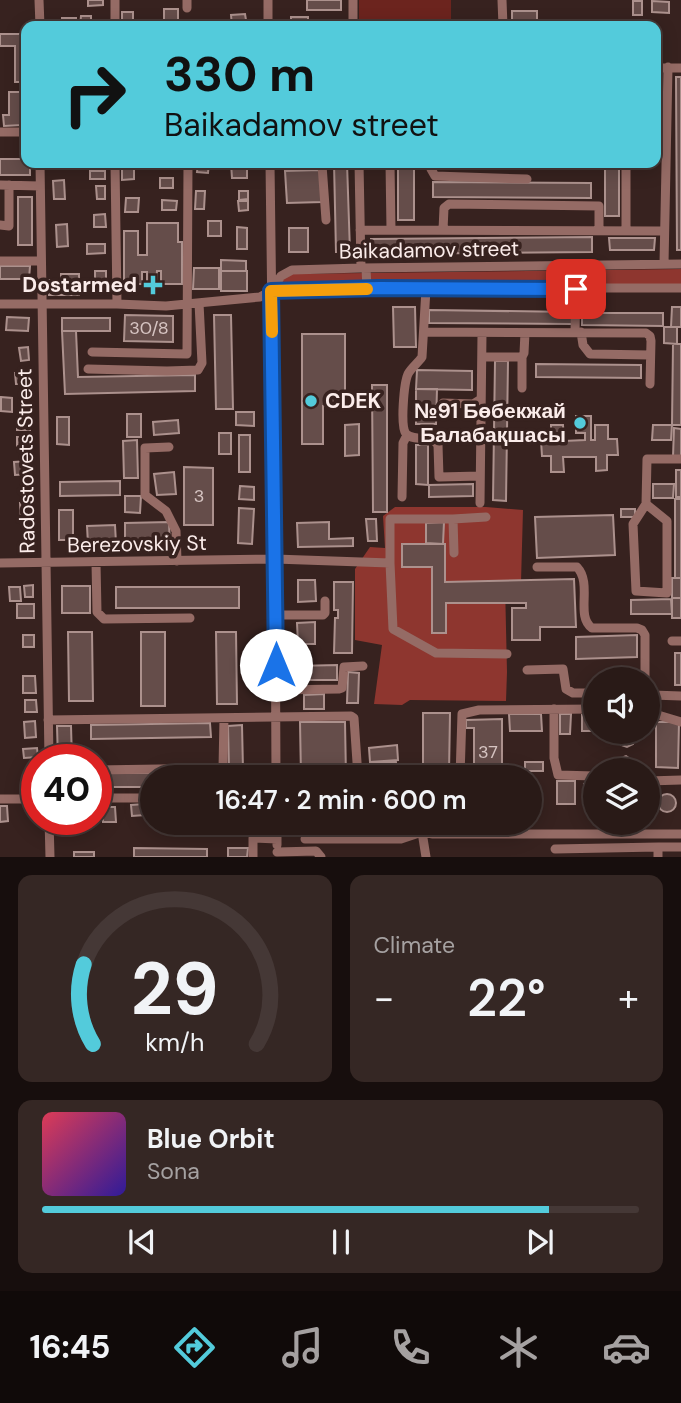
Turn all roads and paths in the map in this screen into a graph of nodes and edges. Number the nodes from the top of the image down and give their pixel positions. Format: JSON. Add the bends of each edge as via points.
{"nodes":[{"id":1,"x":39,"y":0,"type":"edge"},
{"id":2,"x":115,"y":0,"type":"edge"},
{"id":3,"x":268,"y":0,"type":"edge"},
{"id":4,"x":353,"y":0,"type":"edge"},
{"id":5,"x":502,"y":0,"type":"edge"},
{"id":6,"x":40,"y":21,"type":"edge"},
{"id":7,"x":115,"y":21,"type":"edge"},
{"id":8,"x":268,"y":21,"type":"edge"},
{"id":9,"x":353,"y":21,"type":"edge"},
{"id":10,"x":503,"y":21,"type":"edge"},
{"id":11,"x":668,"y":67,"type":"junction"},
{"id":12,"x":661,"y":68,"type":"edge"},
{"id":13,"x":681,"y":68,"type":"edge"},
{"id":14,"x":661,"y":112,"type":"edge"},
{"id":15,"x":0,"y":132,"type":"edge"},
{"id":16,"x":21,"y":132,"type":"edge"},
{"id":17,"x":40,"y":168,"type":"edge"},
{"id":18,"x":115,"y":168,"type":"edge"},
{"id":19,"x":188,"y":168,"type":"edge"},
{"id":20,"x":271,"y":168,"type":"edge"},
{"id":21,"x":322,"y":168,"type":"edge"},
{"id":22,"x":359,"y":168,"type":"edge"},
{"id":23,"x":390,"y":168,"type":"edge"},
{"id":24,"x":431,"y":168,"type":"edge"},
{"id":25,"x":626,"y":168,"type":"edge"},
{"id":26,"x":527,"y":179,"type":"dead end"},
{"id":27,"x":5,"y":185,"type":"edge"},
{"id":28,"x":40,"y":186,"type":"junction"},
{"id":29,"x":326,"y":220,"type":"dead end"},
{"id":30,"x":0,"y":225,"type":"edge"},
{"id":31,"x":360,"y":230,"type":"junction"},
{"id":32,"x":391,"y":230,"type":"junction"},
{"id":33,"x":443,"y":230,"type":"junction"},
{"id":34,"x":599,"y":230,"type":"junction"},
{"id":35,"x":626,"y":230,"type":"junction"},
{"id":36,"x":664,"y":231,"type":"junction"},
{"id":37,"x":0,"y":261,"type":"edge"},
{"id":38,"x":40,"y":261,"type":"junction"},
{"id":39,"x":664,"y":264,"type":"junction"},
{"id":40,"x":681,"y":264,"type":"edge"},
{"id":41,"x":363,"y":268,"type":"junction"},
{"id":42,"x":681,"y":288,"type":"edge"},
{"id":43,"x":367,"y":289,"type":"junction"},
{"id":44,"x":426,"y":289,"type":"junction"},
{"id":45,"x":576,"y":289,"type":"junction"},
{"id":46,"x":271,"y":291,"type":"junction"},
{"id":47,"x":188,"y":301,"type":"junction"},
{"id":48,"x":200,"y":303,"type":"junction"},
{"id":49,"x":0,"y":304,"type":"edge"},
{"id":50,"x":41,"y":304,"type":"junction"},
{"id":51,"x":117,"y":304,"type":"junction"},
{"id":52,"x":424,"y":332,"type":"junction"},
{"id":53,"x":578,"y":332,"type":"junction"},
{"id":54,"x":525,"y":333,"type":"junction"},
{"id":55,"x":482,"y":334,"type":"junction"},
{"id":56,"x":92,"y":352,"type":"dead end"},
{"id":57,"x":650,"y":355,"type":"junction"},
{"id":58,"x":482,"y":357,"type":"junction"},
{"id":59,"x":522,"y":357,"type":"junction"},
{"id":60,"x":88,"y":369,"type":"dead end"},
{"id":61,"x":650,"y":384,"type":"dead end"},
{"id":62,"x":522,"y":388,"type":"dead end"},
{"id":63,"x":481,"y":399,"type":"junction"},
{"id":64,"x":443,"y":403,"type":"dead end"},
{"id":65,"x":407,"y":435,"type":"junction"},
{"id":66,"x":169,"y":447,"type":"dead end"},
{"id":67,"x":681,"y":459,"type":"edge"},
{"id":68,"x":480,"y":476,"type":"junction"},
{"id":69,"x":402,"y":497,"type":"dead end"},
{"id":70,"x":480,"y":503,"type":"dead end"},
{"id":71,"x":646,"y":504,"type":"junction"},
{"id":72,"x":486,"y":517,"type":"dead end"},
{"id":73,"x":453,"y":519,"type":"junction"},
{"id":74,"x":454,"y":553,"type":"dead end"},
{"id":75,"x":275,"y":559,"type":"junction"},
{"id":76,"x":177,"y":561,"type":"junction"},
{"id":77,"x":45,"y":563,"type":"junction"},
{"id":78,"x":96,"y":563,"type":"junction"},
{"id":79,"x":390,"y":563,"type":"junction"},
{"id":80,"x":0,"y":564,"type":"edge"},
{"id":81,"x":537,"y":568,"type":"dead end"},
{"id":82,"x":325,"y":601,"type":"dead end"},
{"id":83,"x":276,"y":615,"type":"junction"},
{"id":84,"x":190,"y":618,"type":"dead end"},
{"id":85,"x":507,"y":654,"type":"dead end"},
{"id":86,"x":363,"y":666,"type":"dead end"},
{"id":87,"x":645,"y":667,"type":"edge"},
{"id":88,"x":527,"y":670,"type":"dead end"},
{"id":89,"x":276,"y":690,"type":"junction"},
{"id":90,"x":583,"y":693,"type":"edge"},
{"id":91,"x":660,"y":695,"type":"edge"},
{"id":92,"x":681,"y":696,"type":"edge"},
{"id":93,"x":554,"y":709,"type":"junction"},
{"id":94,"x":583,"y":709,"type":"edge"},
{"id":95,"x":276,"y":716,"type":"junction"},
{"id":96,"x":660,"y":716,"type":"edge"},
{"id":97,"x":224,"y":719,"type":"junction"},
{"id":98,"x":48,"y":720,"type":"junction"},
{"id":99,"x":681,"y":722,"type":"edge"},
{"id":100,"x":49,"y":744,"type":"edge"},
{"id":101,"x":276,"y":765,"type":"edge"},
{"id":102,"x":357,"y":765,"type":"edge"},
{"id":103,"x":460,"y":765,"type":"edge"},
{"id":104,"x":112,"y":770,"type":"edge"},
{"id":105,"x":583,"y":776,"type":"edge"},
{"id":106,"x":681,"y":780,"type":"edge"},
{"id":107,"x":660,"y":781,"type":"edge"},
{"id":108,"x":140,"y":798,"type":"edge"},
{"id":109,"x":0,"y":799,"type":"edge"},
{"id":110,"x":21,"y":799,"type":"edge"},
{"id":111,"x":112,"y":799,"type":"edge"},
{"id":112,"x":542,"y":834,"type":"edge"},
{"id":113,"x":555,"y":834,"type":"junction"},
{"id":114,"x":681,"y":834,"type":"edge"},
{"id":115,"x":50,"y":835,"type":"edge"},
{"id":116,"x":277,"y":835,"type":"edge"},
{"id":117,"x":413,"y":835,"type":"edge"},
{"id":118,"x":422,"y":835,"type":"edge"},
{"id":119,"x":277,"y":839,"type":"junction"},
{"id":120,"x":305,"y":839,"type":"dead end"},
{"id":121,"x":681,"y":847,"type":"edge"},
{"id":122,"x":658,"y":852,"type":"edge"},
{"id":123,"x":555,"y":853,"type":"edge"},
{"id":124,"x":277,"y":854,"type":"edge"},
{"id":125,"x":50,"y":857,"type":"edge"},
{"id":126,"x":253,"y":857,"type":"edge"},
{"id":127,"x":321,"y":857,"type":"edge"},
{"id":128,"x":426,"y":857,"type":"edge"}],
"edges":[{"from":1,"to":6,"type":"street"},
{"from":2,"to":7,"type":"street"},
{"from":3,"to":8,"type":"street"},
{"from":4,"to":9,"type":"street"},
{"from":5,"to":10,"type":"street"},
{"from":11,"to":12,"type":"street"},
{"from":11,"to":13,"type":"street"},
{"from":11,"to":14,"type":"street"},
{"from":14,"to":36,"type":"street"},
{"from":15,"to":16,"type":"street"},
{"from":17,"to":28,"type":"street","name":"Radostovets Street"},
{"from":18,"to":51,"type":"street"},
{"from":19,"to":47,"type":"street"},
{"from":20,"to":46,"type":"street"},
{"from":21,"to":29,"type":"street"},
{"from":22,"to":31,"type":"street"},
{"from":23,"to":32,"type":"street"},
{"from":24,"to":26,"type":"street","via":[[435,176]]},
{"from":25,"to":35,"type":"street"},
{"from":27,"to":28,"type":"street"},
{"from":27,"to":30,"type":"street","via":[[9,226]]},
{"from":28,"to":38,"type":"street","name":"Radostovets Street"},
{"from":31,"to":32,"type":"street"},
{"from":31,"to":41,"type":"street"},
{"from":32,"to":33,"type":"street"},
{"from":33,"to":34,"type":"street"},
{"from":33,"to":34,"type":"street","via":[[443,208],[449,204],[599,206]]},
{"from":34,"to":35,"type":"street"},
{"from":35,"to":36,"type":"street"},
{"from":36,"to":39,"type":"street"},
{"from":37,"to":38,"type":"street"},
{"from":38,"to":50,"type":"street","name":"Radostovets Street"},
{"from":39,"to":40,"type":"street","name":"Baikadamov street"},
{"from":39,"to":41,"type":"street","name":"Baikadamov street"},
{"from":41,"to":43,"type":"street"},
{"from":41,"to":46,"type":"street","name":"Baikadamov street","via":[[292,270],[281,276]]},
{"from":42,"to":45,"type":"street","name":"Baikadamov street"},
{"from":43,"to":44,"type":"street","name":"Baikadamov street"},
{"from":43,"to":46,"type":"street","name":"Baikadamov street"},
{"from":44,"to":45,"type":"street","name":"Baikadamov street"},
{"from":44,"to":52,"type":"street"},
{"from":45,"to":53,"type":"street"},
{"from":46,"to":48,"type":"street","name":"Baikadamov street","via":[[260,297]]},
{"from":46,"to":75,"type":"street"},
{"from":47,"to":48,"type":"street","name":"Baikadamov street"},
{"from":47,"to":51,"type":"street","name":"Baikadamov street","via":[[166,306]]},
{"from":47,"to":56,"type":"street","via":[[187,355]]},
{"from":48,"to":60,"type":"street","via":[[202,363],[198,370]]},
{"from":49,"to":50,"type":"street","name":"Baikadamov street"},
{"from":50,"to":51,"type":"street","name":"Baikadamov street"},
{"from":50,"to":77,"type":"street","name":"Radostovets Street"},
{"from":52,"to":55,"type":"street"},
{"from":52,"to":65,"type":"street","via":[[422,357],[406,382],[402,426]]},
{"from":53,"to":54,"type":"street"},
{"from":53,"to":57,"type":"street","via":[[590,354]]},
{"from":53,"to":57,"type":"street","via":[[646,333]]},
{"from":54,"to":55,"type":"street"},
{"from":54,"to":59,"type":"street"},
{"from":55,"to":58,"type":"street"},
{"from":57,"to":61,"type":"street"},
{"from":58,"to":59,"type":"street"},
{"from":58,"to":63,"type":"street"},
{"from":59,"to":62,"type":"street"},
{"from":63,"to":64,"type":"street","via":[[472,404]]},
{"from":63,"to":68,"type":"street"},
{"from":65,"to":68,"type":"street","via":[[433,439],[439,445],[439,477]]},
{"from":65,"to":69,"type":"street","via":[[402,443]]},
{"from":66,"to":76,"type":"street","via":[[145,448],[145,495],[166,511],[176,531]]},
{"from":67,"to":71,"type":"street","via":[[647,459]]},
{"from":68,"to":70,"type":"street"},
{"from":71,"to":71,"type":"street","via":[[633,524],[636,591],[667,593],[667,520]]},
{"from":72,"to":73,"type":"street"},
{"from":73,"to":74,"type":"street"},
{"from":73,"to":79,"type":"street","via":[[390,519]]},
{"from":75,"to":76,"type":"street","name":"Berezovskiy St"},
{"from":75,"to":79,"type":"street","name":"Berezovskiy St"},
{"from":75,"to":83,"type":"street"},
{"from":76,"to":78,"type":"street","name":"Berezovskiy St"},
{"from":77,"to":78,"type":"street","name":"Berezovskiy St"},
{"from":77,"to":80,"type":"street","name":"Berezovskiy St"},
{"from":77,"to":98,"type":"street","name":"Radostovets Street"},
{"from":78,"to":84,"type":"street","via":[[97,612],[104,619]]},
{"from":79,"to":85,"type":"street","via":[[393,629],[436,653]]},
{"from":81,"to":87,"type":"street","via":[[577,567],[584,579],[588,626],[642,629]]},
{"from":82,"to":83,"type":"street","via":[[323,615]]},
{"from":83,"to":89,"type":"street"},
{"from":86,"to":89,"type":"street","via":[[344,667],[340,689]]},
{"from":88,"to":90,"type":"street","via":[[563,670],[566,689]]},
{"from":89,"to":95,"type":"street"},
{"from":91,"to":92,"type":"street"},
{"from":93,"to":94,"type":"street"},
{"from":93,"to":103,"type":"street","via":[[462,714]]},
{"from":93,"to":105,"type":"street","via":[[558,775]]},
{"from":95,"to":97,"type":"street"},
{"from":95,"to":101,"type":"street"},
{"from":95,"to":102,"type":"street","via":[[353,716]]},
{"from":96,"to":99,"type":"street"},
{"from":97,"to":98,"type":"street"},
{"from":97,"to":104,"type":"street","via":[[224,766],[220,769]]},
{"from":98,"to":100,"type":"street","name":"Radostovets Street"},
{"from":106,"to":107,"type":"street"},
{"from":108,"to":111,"type":"street"},
{"from":109,"to":110,"type":"street"},
{"from":112,"to":113,"type":"street"},
{"from":113,"to":114,"type":"street"},
{"from":113,"to":123,"type":"street"},
{"from":115,"to":125,"type":"street"},
{"from":116,"to":119,"type":"street"},
{"from":117,"to":120,"type":"street","via":[[401,839]]},
{"from":118,"to":128,"type":"street"},
{"from":119,"to":124,"type":"street"},
{"from":119,"to":126,"type":"street","via":[[253,838]]},
{"from":121,"to":122,"type":"street"},
{"from":122,"to":123,"type":"street"},
{"from":124,"to":127,"type":"street","via":[[316,851]]}]}
